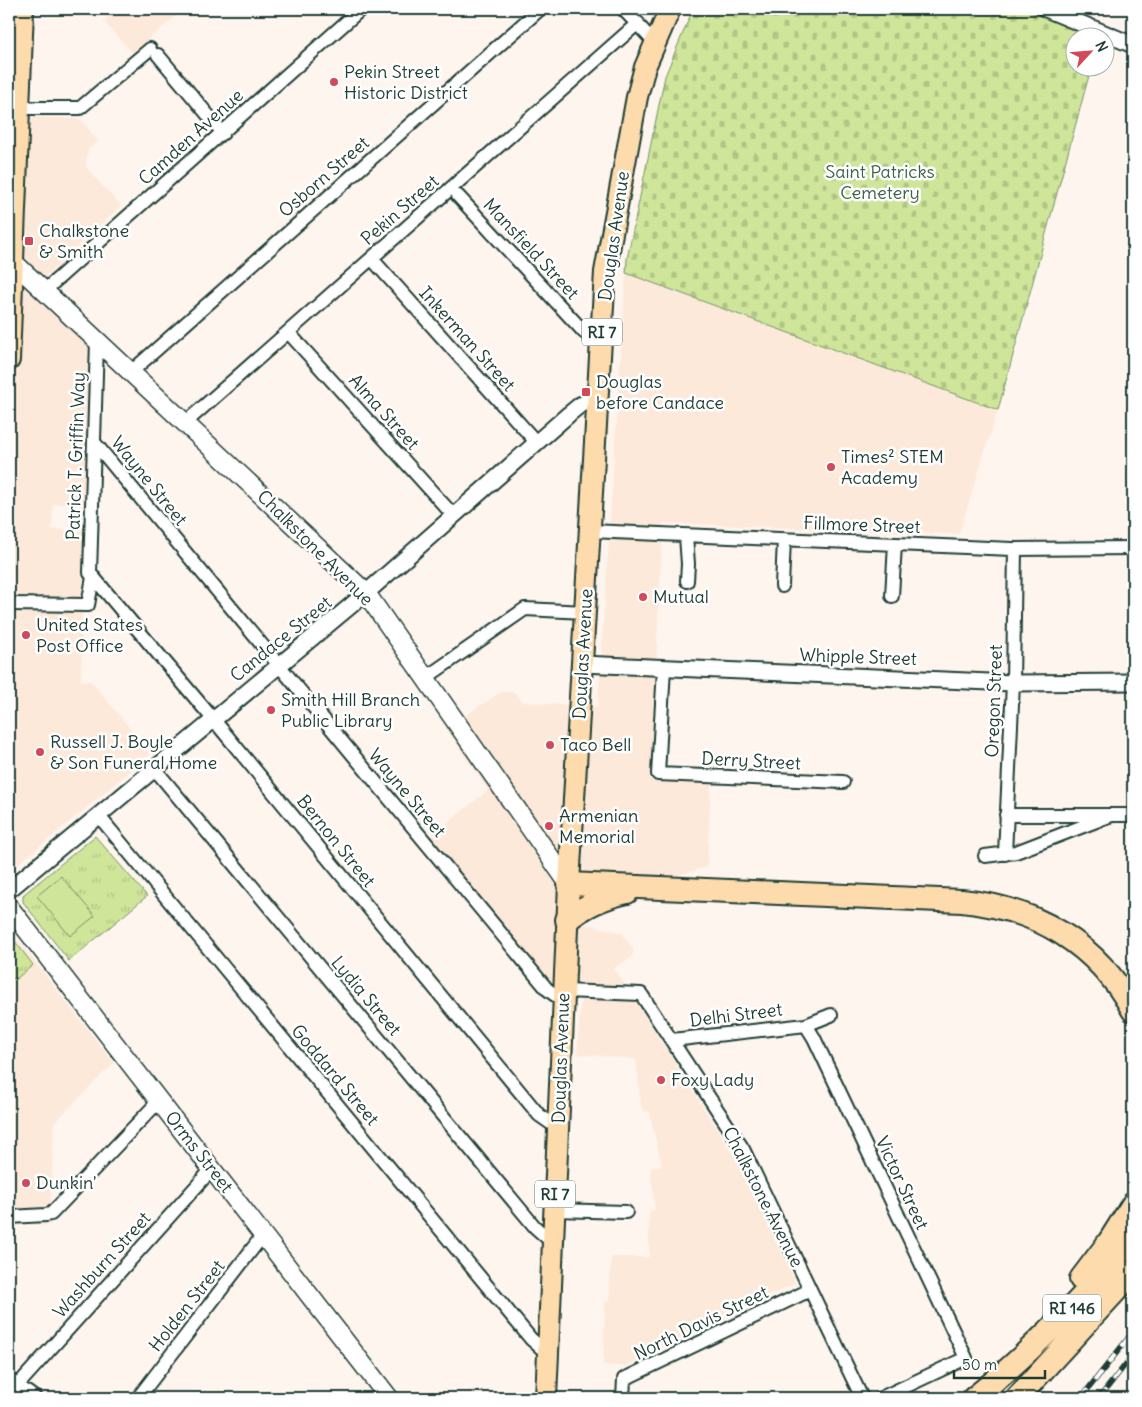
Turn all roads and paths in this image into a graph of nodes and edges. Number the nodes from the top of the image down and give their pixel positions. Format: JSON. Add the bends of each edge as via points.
{"nodes":[{"id":1,"x":23,"y":9,"type":"edge"},
{"id":2,"x":361,"y":9,"type":"edge"},
{"id":3,"x":540,"y":9,"type":"edge"},
{"id":4,"x":623,"y":9,"type":"edge"},
{"id":5,"x":670,"y":9,"type":"edge"},
{"id":6,"x":1046,"y":9,"type":"edge"},
{"id":7,"x":638,"y":23,"type":"junction"},
{"id":8,"x":655,"y":43,"type":"junction"},
{"id":9,"x":1133,"y":45,"type":"edge"},
{"id":10,"x":19,"y":108,"type":"junction"},
{"id":11,"x":223,"y":133,"type":"junction"},
{"id":12,"x":458,"y":196,"type":"dead end"},
{"id":13,"x":10,"y":259,"type":"edge"},
{"id":14,"x":372,"y":259,"type":"junction"},
{"id":15,"x":44,"y":292,"type":"junction"},
{"id":16,"x":288,"y":332,"type":"junction"},
{"id":17,"x":97,"y":341,"type":"junction"},
{"id":18,"x":601,"y":344,"type":"junction"},
{"id":19,"x":9,"y":360,"type":"edge"},
{"id":20,"x":130,"y":372,"type":"junction"},
{"id":21,"x":598,"y":397,"type":"junction"},
{"id":22,"x":185,"y":424,"type":"junction"},
{"id":23,"x":94,"y":442,"type":"junction"},
{"id":24,"x":536,"y":442,"type":"junction"},
{"id":25,"x":453,"y":515,"type":"junction"},
{"id":26,"x":590,"y":532,"type":"junction"},
{"id":27,"x":686,"y":536,"type":"junction"},
{"id":28,"x":784,"y":540,"type":"junction"},
{"id":29,"x":895,"y":544,"type":"junction"},
{"id":30,"x":1133,"y":548,"type":"edge"},
{"id":31,"x":1015,"y":549,"type":"junction"},
{"id":32,"x":91,"y":575,"type":"junction"},
{"id":33,"x":687,"y":581,"type":"dead end"},
{"id":34,"x":782,"y":586,"type":"dead end"},
{"id":35,"x":366,"y":594,"type":"junction"},
{"id":36,"x":892,"y":596,"type":"dead end"},
{"id":37,"x":9,"y":604,"type":"edge"},
{"id":38,"x":585,"y":612,"type":"junction"},
{"id":39,"x":582,"y":664,"type":"junction"},
{"id":40,"x":279,"y":666,"type":"junction"},
{"id":41,"x":664,"y":668,"type":"junction"},
{"id":42,"x":424,"y":679,"type":"junction"},
{"id":43,"x":1133,"y":682,"type":"edge"},
{"id":44,"x":1013,"y":683,"type":"junction"},
{"id":45,"x":213,"y":719,"type":"junction"},
{"id":46,"x":154,"y":768,"type":"junction"},
{"id":47,"x":843,"y":782,"type":"dead end"},
{"id":48,"x":98,"y":815,"type":"junction"},
{"id":49,"x":1006,"y":815,"type":"junction"},
{"id":50,"x":1112,"y":815,"type":"junction"},
{"id":51,"x":1133,"y":815,"type":"edge"},
{"id":52,"x":1005,"y":854,"type":"junction"},
{"id":53,"x":985,"y":856,"type":"dead end"},
{"id":54,"x":569,"y":884,"type":"junction"},
{"id":55,"x":660,"y":887,"type":"junction"},
{"id":56,"x":9,"y":890,"type":"edge"},
{"id":57,"x":9,"y":907,"type":"edge"},
{"id":58,"x":567,"y":920,"type":"junction"},
{"id":59,"x":564,"y":994,"type":"junction"},
{"id":60,"x":1133,"y":1010,"type":"edge"},
{"id":61,"x":830,"y":1015,"type":"dead end"},
{"id":62,"x":806,"y":1025,"type":"junction"},
{"id":63,"x":672,"y":1040,"type":"junction"},
{"id":64,"x":159,"y":1101,"type":"junction"},
{"id":65,"x":559,"y":1129,"type":"junction"},
{"id":66,"x":212,"y":1168,"type":"junction"},
{"id":67,"x":1133,"y":1204,"type":"edge"},
{"id":68,"x":555,"y":1210,"type":"junction"},
{"id":69,"x":626,"y":1212,"type":"dead end"},
{"id":70,"x":9,"y":1217,"type":"edge"},
{"id":71,"x":263,"y":1235,"type":"junction"},
{"id":72,"x":1133,"y":1240,"type":"edge"},
{"id":73,"x":553,"y":1243,"type":"junction"},
{"id":74,"x":1133,"y":1272,"type":"edge"},
{"id":75,"x":810,"y":1290,"type":"junction"},
{"id":76,"x":548,"y":1354,"type":"junction"},
{"id":77,"x":1006,"y":1372,"type":"junction"},
{"id":78,"x":13,"y":1382,"type":"edge"},
{"id":79,"x":35,"y":1398,"type":"edge"},
{"id":80,"x":138,"y":1398,"type":"edge"},
{"id":81,"x":389,"y":1398,"type":"edge"},
{"id":82,"x":546,"y":1398,"type":"edge"},
{"id":83,"x":623,"y":1398,"type":"edge"},
{"id":84,"x":862,"y":1398,"type":"edge"},
{"id":85,"x":882,"y":1398,"type":"edge"},
{"id":86,"x":974,"y":1398,"type":"edge"},
{"id":87,"x":1017,"y":1398,"type":"edge"}],
"edges":[{"from":1,"to":10,"type":"main road"},
{"from":2,"to":11,"type":"street","name":"Camden Avenue"},
{"from":3,"to":20,"type":"street","name":"Osborn Street"},
{"from":4,"to":7,"type":"street"},
{"from":5,"to":8,"type":"main road","name":"Douglas Avenue","number":"RI 7"},
{"from":6,"to":9,"type":"street"},
{"from":7,"to":8,"type":"street"},
{"from":7,"to":14,"type":"street","name":"Pekin Street"},
{"from":8,"to":18,"type":"main road","name":"Douglas Avenue","number":"RI 7","via":[[637,98],[608,252]]},
{"from":10,"to":11,"type":"street","via":[[80,108],[154,52]]},
{"from":10,"to":13,"type":"main road"},
{"from":11,"to":15,"type":"street","name":"Camden Avenue"},
{"from":12,"to":18,"type":"street","name":"Mansfield Street","via":[[584,332]]},
{"from":13,"to":15,"type":"main road","name":"Chalkstone Avenue"},
{"from":13,"to":19,"type":"main road"},
{"from":14,"to":16,"type":"street","name":"Pekin Street"},
{"from":14,"to":24,"type":"street","name":"Inkerman Street"},
{"from":15,"to":17,"type":"main road","name":"Chalkstone Avenue"},
{"from":16,"to":22,"type":"street","name":"Pekin Street"},
{"from":16,"to":25,"type":"street","name":"Alma Street"},
{"from":17,"to":20,"type":"main road","name":"Chalkstone Avenue"},
{"from":17,"to":23,"type":"street","name":"Patrick T. Griffin Way"},
{"from":18,"to":21,"type":"main road","name":"Douglas Avenue","number":"RI 7"},
{"from":20,"to":22,"type":"main road","name":"Chalkstone Avenue"},
{"from":21,"to":24,"type":"street","name":"Candace Street","via":[[574,410]]},
{"from":21,"to":26,"type":"main road","name":"Douglas Avenue","number":"RI 7"},
{"from":22,"to":35,"type":"main road","name":"Chalkstone Avenue"},
{"from":23,"to":32,"type":"street","name":"Patrick T. Griffin Way"},
{"from":23,"to":40,"type":"street","name":"Wayne Street"},
{"from":24,"to":25,"type":"street","name":"Candace Street"},
{"from":25,"to":35,"type":"street","name":"Candace Street"},
{"from":26,"to":27,"type":"street","name":"Fillmore Street"},
{"from":26,"to":38,"type":"main road","name":"Douglas Avenue","number":"RI 7"},
{"from":27,"to":28,"type":"street","name":"Fillmore Street"},
{"from":27,"to":33,"type":"street"},
{"from":28,"to":29,"type":"street","name":"Fillmore Street"},
{"from":28,"to":34,"type":"street"},
{"from":29,"to":31,"type":"street","name":"Fillmore Street"},
{"from":29,"to":36,"type":"street"},
{"from":30,"to":31,"type":"street","name":"Fillmore Street"},
{"from":31,"to":44,"type":"street","name":"Oregon Street"},
{"from":32,"to":37,"type":"street","name":"Patrick T. Griffin Way","via":[[88,605]]},
{"from":32,"to":45,"type":"street","name":"Bernon Street"},
{"from":35,"to":40,"type":"street","name":"Candace Street"},
{"from":35,"to":42,"type":"main road","name":"Chalkstone Avenue"},
{"from":38,"to":39,"type":"main road","name":"Douglas Avenue","number":"RI 7"},
{"from":38,"to":42,"type":"street","via":[[525,609]]},
{"from":39,"to":41,"type":"street","name":"Whipple Street"},
{"from":39,"to":54,"type":"main road","name":"Douglas Avenue","number":"RI 7"},
{"from":40,"to":45,"type":"street","name":"Candace Street"},
{"from":40,"to":59,"type":"street","name":"Wayne Street","via":[[547,989],[555,995]]},
{"from":41,"to":44,"type":"street","name":"Whipple Street"},
{"from":41,"to":47,"type":"street","name":"Derry Street","via":[[658,774]]},
{"from":42,"to":54,"type":"main road","name":"Chalkstone Avenue"},
{"from":43,"to":44,"type":"street","name":"Whipple Street"},
{"from":44,"to":49,"type":"street","name":"Oregon Street"},
{"from":45,"to":46,"type":"street","name":"Candace Street"},
{"from":45,"to":65,"type":"street","name":"Bernon Street","via":[[539,1115]]},
{"from":46,"to":48,"type":"street","name":"Candace Street"},
{"from":46,"to":73,"type":"street","name":"Lydia Street","via":[[535,1227]]},
{"from":48,"to":56,"type":"street","name":"Candace Street"},
{"from":48,"to":76,"type":"street","name":"Goddard Street","via":[[531,1339]]},
{"from":49,"to":50,"type":"street"},
{"from":49,"to":52,"type":"street","name":"Oregon Street"},
{"from":50,"to":51,"type":"street"},
{"from":50,"to":52,"type":"street"},
{"from":52,"to":53,"type":"street"},
{"from":54,"to":55,"type":"highway"},
{"from":54,"to":58,"type":"main road","name":"Douglas Avenue","number":"RI 7"},
{"from":55,"to":58,"type":"highway","via":[[601,899]]},
{"from":55,"to":60,"type":"highway","via":[[962,901],[1004,907],[1036,919],[1076,942],[1109,974]]},
{"from":57,"to":64,"type":"main road","name":"Orms Street"},
{"from":58,"to":59,"type":"main road","name":"Douglas Avenue","number":"RI 7"},
{"from":59,"to":63,"type":"street","name":"Chalkstone Avenue","via":[[641,994]]},
{"from":59,"to":65,"type":"main road","name":"Douglas Avenue","number":"RI 7"},
{"from":61,"to":62,"type":"street","name":"Delhi Street"},
{"from":62,"to":63,"type":"street","name":"Delhi Street"},
{"from":62,"to":85,"type":"street","name":"Victor Street","via":[[966,1358]]},
{"from":63,"to":75,"type":"street","name":"Chalkstone Avenue","via":[[745,1153]]},
{"from":64,"to":66,"type":"main road","name":"Orms Street"},
{"from":64,"to":70,"type":"street","via":[[51,1214]]},
{"from":65,"to":68,"type":"main road","name":"Douglas Avenue","number":"RI 7"},
{"from":66,"to":71,"type":"main road","name":"Orms Street"},
{"from":66,"to":78,"type":"street","name":"Washburn Street"},
{"from":67,"to":77,"type":"highway","via":[[1086,1272]]},
{"from":68,"to":69,"type":"street"},
{"from":68,"to":73,"type":"main road","name":"Douglas Avenue","number":"RI 7"},
{"from":71,"to":80,"type":"street","name":"Holden Street"},
{"from":71,"to":81,"type":"main road","name":"Orms Street"},
{"from":72,"to":77,"type":"highway","number":"RI 146","via":[[1060,1321]]},
{"from":73,"to":76,"type":"main road","name":"Douglas Avenue","number":"RI 7"},
{"from":74,"to":87,"type":"highway","number":"RI 146"},
{"from":75,"to":83,"type":"street","name":"North Davis Street","via":[[624,1379]]},
{"from":75,"to":84,"type":"street","name":"Chalkstone Avenue"},
{"from":76,"to":82,"type":"main road","name":"Douglas Avenue","number":"RI 7"},
{"from":77,"to":86,"type":"highway","number":"RI 146"},
{"from":78,"to":79,"type":"street"}]}
